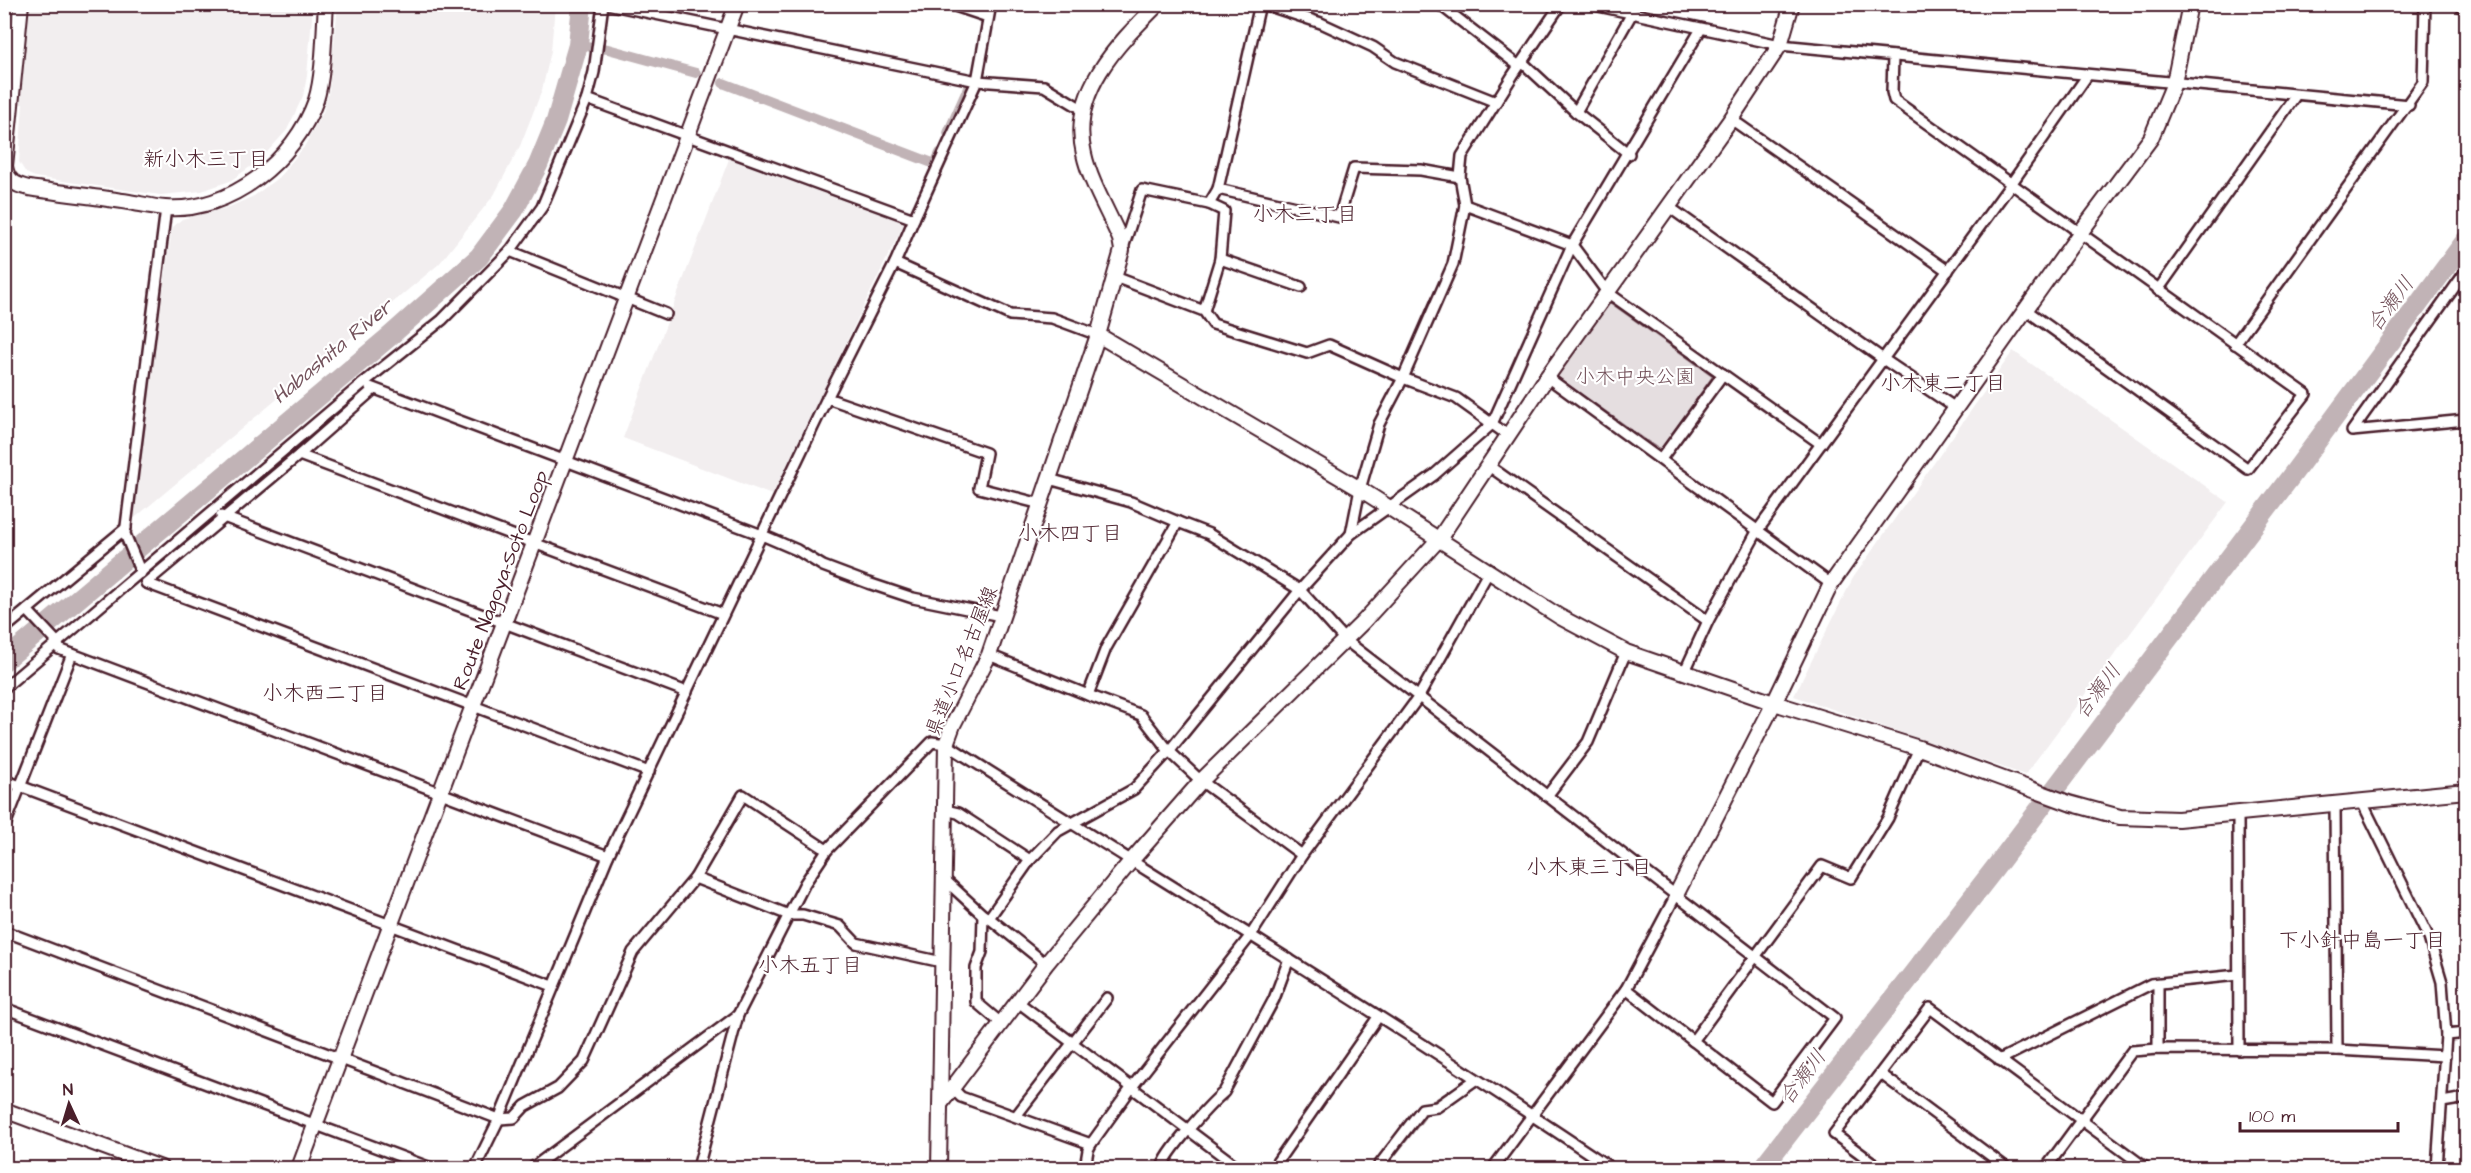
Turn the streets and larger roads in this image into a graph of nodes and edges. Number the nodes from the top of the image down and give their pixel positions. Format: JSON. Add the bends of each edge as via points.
{"nodes":[{"id":1,"x":21,"y":4,"type":"edge"},
{"id":2,"x":326,"y":4,"type":"edge"},
{"id":3,"x":605,"y":4,"type":"edge"},
{"id":4,"x":738,"y":4,"type":"edge"},
{"id":5,"x":949,"y":4,"type":"edge"},
{"id":6,"x":991,"y":4,"type":"edge"},
{"id":7,"x":1158,"y":4,"type":"edge"},
{"id":8,"x":1262,"y":4,"type":"edge"},
{"id":9,"x":1439,"y":4,"type":"edge"},
{"id":10,"x":1561,"y":4,"type":"edge"},
{"id":11,"x":1588,"y":4,"type":"edge"},
{"id":12,"x":1792,"y":4,"type":"edge"},
{"id":13,"x":2190,"y":4,"type":"edge"},
{"id":14,"x":2425,"y":4,"type":"edge"},
{"id":15,"x":1631,"y":15,"type":"junction"},
{"id":16,"x":988,"y":17,"type":"junction"},
{"id":17,"x":728,"y":28,"type":"junction"},
{"id":18,"x":1701,"y":29,"type":"junction"},
{"id":19,"x":1780,"y":45,"type":"junction"},
{"id":20,"x":1893,"y":56,"type":"junction"},
{"id":21,"x":1520,"y":64,"type":"junction"},
{"id":22,"x":2087,"y":76,"type":"junction"},
{"id":23,"x":977,"y":81,"type":"junction"},
{"id":24,"x":2174,"y":83,"type":"junction"},
{"id":25,"x":2296,"y":95,"type":"junction"},
{"id":26,"x":587,"y":99,"type":"junction"},
{"id":27,"x":1496,"y":102,"type":"junction"},
{"id":28,"x":2409,"y":105,"type":"junction"},
{"id":29,"x":1082,"y":109,"type":"junction"},
{"id":30,"x":7,"y":112,"type":"edge"},
{"id":31,"x":1576,"y":112,"type":"junction"},
{"id":32,"x":1731,"y":119,"type":"junction"},
{"id":33,"x":688,"y":136,"type":"junction"},
{"id":34,"x":1629,"y":153,"type":"junction"},
{"id":35,"x":1460,"y":177,"type":"junction"},
{"id":36,"x":2011,"y":184,"type":"junction"},
{"id":37,"x":1218,"y":189,"type":"junction"},
{"id":38,"x":1209,"y":204,"type":"junction"},
{"id":39,"x":1465,"y":205,"type":"junction"},
{"id":40,"x":1669,"y":207,"type":"junction"},
{"id":41,"x":166,"y":208,"type":"junction"},
{"id":42,"x":914,"y":219,"type":"junction"},
{"id":43,"x":2080,"y":233,"type":"junction"},
{"id":44,"x":1572,"y":245,"type":"junction"},
{"id":45,"x":1122,"y":250,"type":"junction"},
{"id":46,"x":510,"y":251,"type":"junction"},
{"id":47,"x":1220,"y":259,"type":"junction"},
{"id":48,"x":895,"y":263,"type":"junction"},
{"id":49,"x":1948,"y":271,"type":"junction"},
{"id":50,"x":2466,"y":271,"type":"edge"},
{"id":51,"x":1115,"y":277,"type":"junction"},
{"id":52,"x":1300,"y":287,"type":"dead end"},
{"id":53,"x":2158,"y":290,"type":"junction"},
{"id":54,"x":1607,"y":292,"type":"junction"},
{"id":55,"x":626,"y":300,"type":"junction"},
{"id":56,"x":2026,"y":310,"type":"junction"},
{"id":57,"x":1204,"y":311,"type":"junction"},
{"id":58,"x":666,"y":314,"type":"dead end"},
{"id":59,"x":1098,"y":335,"type":"junction"},
{"id":60,"x":2235,"y":344,"type":"junction"},
{"id":61,"x":1883,"y":359,"type":"junction"},
{"id":62,"x":1723,"y":374,"type":"junction"},
{"id":63,"x":1403,"y":378,"type":"junction"},
{"id":64,"x":1547,"y":378,"type":"junction"},
{"id":65,"x":362,"y":384,"type":"junction"},
{"id":66,"x":374,"y":389,"type":"junction"},
{"id":67,"x":827,"y":398,"type":"junction"},
{"id":68,"x":1957,"y":409,"type":"junction"},
{"id":69,"x":2466,"y":420,"type":"edge"},
{"id":70,"x":1492,"y":424,"type":"junction"},
{"id":71,"x":1509,"y":436,"type":"junction"},
{"id":72,"x":1821,"y":444,"type":"junction"},
{"id":73,"x":299,"y":455,"type":"junction"},
{"id":74,"x":1661,"y":459,"type":"junction"},
{"id":75,"x":566,"y":462,"type":"junction"},
{"id":76,"x":1489,"y":466,"type":"junction"},
{"id":77,"x":1049,"y":479,"type":"junction"},
{"id":78,"x":1360,"y":489,"type":"junction"},
{"id":79,"x":1041,"y":504,"type":"junction"},
{"id":80,"x":1388,"y":508,"type":"junction"},
{"id":81,"x":215,"y":511,"type":"junction"},
{"id":82,"x":224,"y":518,"type":"junction"},
{"id":83,"x":1178,"y":522,"type":"junction"},
{"id":84,"x":126,"y":528,"type":"junction"},
{"id":85,"x":1758,"y":530,"type":"junction"},
{"id":86,"x":1351,"y":534,"type":"junction"},
{"id":87,"x":762,"y":535,"type":"junction"},
{"id":88,"x":1439,"y":539,"type":"junction"},
{"id":89,"x":535,"y":544,"type":"junction"},
{"id":90,"x":140,"y":570,"type":"junction"},
{"id":91,"x":1489,"y":571,"type":"junction"},
{"id":92,"x":1831,"y":584,"type":"junction"},
{"id":93,"x":1300,"y":590,"type":"junction"},
{"id":94,"x":29,"y":613,"type":"junction"},
{"id":95,"x":723,"y":614,"type":"junction"},
{"id":96,"x":1001,"y":616,"type":"junction"},
{"id":97,"x":1708,"y":621,"type":"junction"},
{"id":98,"x":504,"y":624,"type":"junction"},
{"id":99,"x":4,"y":629,"type":"edge"},
{"id":100,"x":1344,"y":639,"type":"junction"},
{"id":101,"x":56,"y":641,"type":"junction"},
{"id":102,"x":1626,"y":652,"type":"junction"},
{"id":103,"x":72,"y":654,"type":"junction"},
{"id":104,"x":988,"y":655,"type":"junction"},
{"id":105,"x":1685,"y":671,"type":"junction"},
{"id":106,"x":4,"y":688,"type":"edge"},
{"id":107,"x":687,"y":692,"type":"junction"},
{"id":108,"x":1088,"y":694,"type":"junction"},
{"id":109,"x":1418,"y":698,"type":"junction"},
{"id":110,"x":1774,"y":703,"type":"junction"},
{"id":111,"x":473,"y":705,"type":"junction"},
{"id":112,"x":946,"y":744,"type":"junction"},
{"id":113,"x":1919,"y":748,"type":"junction"},
{"id":114,"x":1169,"y":751,"type":"junction"},
{"id":115,"x":649,"y":772,"type":"junction"},
{"id":116,"x":4,"y":780,"type":"edge"},
{"id":117,"x":1201,"y":781,"type":"junction"},
{"id":118,"x":21,"y":786,"type":"junction"},
{"id":119,"x":2466,"y":791,"type":"edge"},
{"id":120,"x":441,"y":792,"type":"junction"},
{"id":121,"x":1547,"y":796,"type":"junction"},
{"id":122,"x":2362,"y":802,"type":"junction"},
{"id":123,"x":2335,"y":804,"type":"junction"},
{"id":124,"x":945,"y":810,"type":"junction"},
{"id":125,"x":2238,"y":814,"type":"junction"},
{"id":126,"x":1071,"y":823,"type":"junction"},
{"id":127,"x":4,"y":828,"type":"edge"},
{"id":128,"x":827,"y":850,"type":"junction"},
{"id":129,"x":1302,"y":855,"type":"junction"},
{"id":130,"x":608,"y":856,"type":"junction"},
{"id":131,"x":1030,"y":860,"type":"junction"},
{"id":132,"x":1131,"y":861,"type":"junction"},
{"id":133,"x":695,"y":878,"type":"junction"},
{"id":134,"x":945,"y":880,"type":"junction"},
{"id":135,"x":1676,"y":895,"type":"junction"},
{"id":136,"x":789,"y":915,"type":"junction"},
{"id":137,"x":986,"y":916,"type":"junction"},
{"id":138,"x":390,"y":926,"type":"junction"},
{"id":139,"x":4,"y":931,"type":"edge"},
{"id":140,"x":1251,"y":935,"type":"junction"},
{"id":141,"x":1756,"y":956,"type":"junction"},
{"id":142,"x":1289,"y":959,"type":"junction"},
{"id":143,"x":942,"y":962,"type":"junction"},
{"id":144,"x":1046,"y":964,"type":"junction"},
{"id":145,"x":2238,"y":975,"type":"junction"},
{"id":146,"x":2158,"y":985,"type":"junction"},
{"id":147,"x":554,"y":986,"type":"junction"},
{"id":148,"x":1626,"y":989,"type":"junction"},
{"id":149,"x":1107,"y":998,"type":"dead end"},
{"id":150,"x":1018,"y":1002,"type":"junction"},
{"id":151,"x":4,"y":1008,"type":"edge"},
{"id":152,"x":738,"y":1016,"type":"junction"},
{"id":153,"x":1378,"y":1017,"type":"junction"},
{"id":154,"x":1002,"y":1024,"type":"junction"},
{"id":155,"x":2466,"y":1034,"type":"edge"},
{"id":156,"x":2446,"y":1035,"type":"junction"},
{"id":157,"x":1693,"y":1041,"type":"junction"},
{"id":158,"x":1072,"y":1043,"type":"junction"},
{"id":159,"x":2158,"y":1049,"type":"junction"},
{"id":160,"x":2240,"y":1050,"type":"junction"},
{"id":161,"x":2337,"y":1050,"type":"junction"},
{"id":162,"x":2445,"y":1056,"type":"junction"},
{"id":163,"x":340,"y":1059,"type":"junction"},
{"id":164,"x":1999,"y":1060,"type":"junction"},
{"id":165,"x":1881,"y":1074,"type":"junction"},
{"id":166,"x":1476,"y":1080,"type":"junction"},
{"id":167,"x":1132,"y":1087,"type":"junction"},
{"id":168,"x":952,"y":1088,"type":"junction"},
{"id":169,"x":2466,"y":1098,"type":"edge"},
{"id":170,"x":2442,"y":1102,"type":"junction"},
{"id":171,"x":940,"y":1103,"type":"junction"},
{"id":172,"x":4,"y":1110,"type":"edge"},
{"id":173,"x":1016,"y":1116,"type":"junction"},
{"id":174,"x":1533,"y":1116,"type":"junction"},
{"id":175,"x":499,"y":1119,"type":"junction"},
{"id":176,"x":2081,"y":1121,"type":"junction"},
{"id":177,"x":315,"y":1124,"type":"junction"},
{"id":178,"x":1189,"y":1130,"type":"junction"},
{"id":179,"x":1091,"y":1144,"type":"junction"},
{"id":180,"x":161,"y":1168,"type":"edge"},
{"id":181,"x":299,"y":1168,"type":"edge"},
{"id":182,"x":431,"y":1168,"type":"edge"},
{"id":183,"x":475,"y":1168,"type":"edge"},
{"id":184,"x":532,"y":1168,"type":"edge"},
{"id":185,"x":698,"y":1168,"type":"edge"},
{"id":186,"x":939,"y":1168,"type":"edge"},
{"id":187,"x":1085,"y":1168,"type":"edge"},
{"id":188,"x":1162,"y":1168,"type":"edge"},
{"id":189,"x":1239,"y":1168,"type":"edge"},
{"id":190,"x":1273,"y":1168,"type":"edge"},
{"id":191,"x":1377,"y":1168,"type":"edge"},
{"id":192,"x":1493,"y":1168,"type":"edge"},
{"id":193,"x":1611,"y":1168,"type":"edge"},
{"id":194,"x":1878,"y":1168,"type":"edge"},
{"id":195,"x":2007,"y":1168,"type":"edge"},
{"id":196,"x":2046,"y":1168,"type":"edge"},
{"id":197,"x":2146,"y":1168,"type":"edge"},
{"id":198,"x":2438,"y":1168,"type":"edge"}],
"edges":[{"from":1,"to":30,"type":"street"},
{"from":2,"to":41,"type":"street","via":[[318,90],[295,141],[267,171],[223,198]]},
{"from":3,"to":17,"type":"street"},
{"from":3,"to":26,"type":"street"},
{"from":4,"to":17,"type":"street","name":"Route Nagoya-Soto Loop"},
{"from":5,"to":16,"type":"street"},
{"from":6,"to":16,"type":"street"},
{"from":7,"to":29,"type":"street","via":[[1107,60]]},
{"from":8,"to":27,"type":"street","via":[[1321,22],[1395,62]]},
{"from":8,"to":37,"type":"street"},
{"from":9,"to":21,"type":"street"},
{"from":10,"to":21,"type":"street"},
{"from":11,"to":15,"type":"street"},
{"from":12,"to":19,"type":"street"},
{"from":13,"to":24,"type":"street"},
{"from":14,"to":28,"type":"street","via":[[2423,82]]},
{"from":15,"to":18,"type":"street"},
{"from":15,"to":31,"type":"street"},
{"from":16,"to":23,"type":"street"},
{"from":17,"to":23,"type":"street"},
{"from":17,"to":33,"type":"street","name":"Route Nagoya-Soto Loop"},
{"from":18,"to":19,"type":"street"},
{"from":18,"to":34,"type":"street"},
{"from":19,"to":20,"type":"street"},
{"from":19,"to":32,"type":"street"},
{"from":20,"to":22,"type":"street"},
{"from":20,"to":36,"type":"street","via":[[1894,100]]},
{"from":21,"to":27,"type":"street"},
{"from":21,"to":31,"type":"street"},
{"from":22,"to":24,"type":"street"},
{"from":22,"to":36,"type":"street"},
{"from":23,"to":29,"type":"street","via":[[1044,86]]},
{"from":23,"to":42,"type":"street"},
{"from":24,"to":25,"type":"street"},
{"from":24,"to":43,"type":"street","via":[[2151,138]]},
{"from":25,"to":28,"type":"street"},
{"from":25,"to":53,"type":"street"},
{"from":26,"to":33,"type":"street"},
{"from":26,"to":46,"type":"street","via":[[542,207]]},
{"from":27,"to":35,"type":"street","via":[[1462,156]]},
{"from":28,"to":60,"type":"street"},
{"from":29,"to":45,"type":"street","via":[[1083,153]]},
{"from":30,"to":41,"type":"street","via":[[5,166],[11,182]]},
{"from":31,"to":34,"type":"street"},
{"from":32,"to":40,"type":"street"},
{"from":32,"to":49,"type":"street"},
{"from":33,"to":42,"type":"street"},
{"from":33,"to":55,"type":"street","name":"Route Nagoya-Soto Loop"},
{"from":34,"to":44,"type":"street"},
{"from":35,"to":37,"type":"street","via":[[1421,170],[1353,168],[1340,217]]},
{"from":35,"to":39,"type":"street"},
{"from":36,"to":43,"type":"street"},
{"from":36,"to":49,"type":"street"},
{"from":37,"to":38,"type":"street"},
{"from":38,"to":45,"type":"street","via":[[1142,190]]},
{"from":38,"to":47,"type":"street","via":[[1224,211]]},
{"from":39,"to":44,"type":"street"},
{"from":39,"to":63,"type":"street","via":[[1453,264]]},
{"from":40,"to":54,"type":"street"},
{"from":40,"to":61,"type":"street"},
{"from":41,"to":84,"type":"street"},
{"from":42,"to":48,"type":"street"},
{"from":43,"to":53,"type":"street"},
{"from":43,"to":56,"type":"street"},
{"from":44,"to":54,"type":"street"},
{"from":44,"to":70,"type":"street"},
{"from":45,"to":51,"type":"street","name":"県道小口名古屋線"},
{"from":46,"to":55,"type":"street"},
{"from":46,"to":65,"type":"street","via":[[442,320]]},
{"from":47,"to":52,"type":"street"},
{"from":47,"to":57,"type":"street"},
{"from":48,"to":59,"type":"street","via":[[1010,315],[1052,318]]},
{"from":48,"to":67,"type":"street"},
{"from":49,"to":61,"type":"street"},
{"from":50,"to":69,"type":"street","via":[[2352,431]]},
{"from":51,"to":57,"type":"street"},
{"from":51,"to":59,"type":"street","name":"県道小口名古屋線"},
{"from":53,"to":60,"type":"street"},
{"from":54,"to":62,"type":"street"},
{"from":54,"to":64,"type":"street"},
{"from":55,"to":58,"type":"street"},
{"from":55,"to":75,"type":"street","name":"Route Nagoya-Soto Loop"},
{"from":56,"to":60,"type":"street","via":[[2248,469],[2306,394]]},
{"from":56,"to":68,"type":"street"},
{"from":57,"to":63,"type":"street","via":[[1213,324],[1307,353],[1329,345]]},
{"from":59,"to":77,"type":"street","name":"県道小口名古屋線"},
{"from":59,"to":78,"type":"street"},
{"from":61,"to":68,"type":"street"},
{"from":61,"to":72,"type":"street"},
{"from":62,"to":72,"type":"street"},
{"from":62,"to":74,"type":"street"},
{"from":63,"to":70,"type":"street","via":[[1456,398]]},
{"from":63,"to":78,"type":"street","via":[[1379,424]]},
{"from":64,"to":71,"type":"street"},
{"from":64,"to":74,"type":"street"},
{"from":65,"to":66,"type":"street"},
{"from":65,"to":81,"type":"street"},
{"from":66,"to":73,"type":"street"},
{"from":66,"to":75,"type":"street"},
{"from":67,"to":79,"type":"street","via":[[986,453],[978,488]]},
{"from":67,"to":87,"type":"street"},
{"from":68,"to":92,"type":"street"},
{"from":70,"to":71,"type":"street"},
{"from":70,"to":80,"type":"street","via":[[1434,475]]},
{"from":71,"to":76,"type":"street"},
{"from":72,"to":85,"type":"street"},
{"from":73,"to":82,"type":"street"},
{"from":73,"to":89,"type":"street"},
{"from":74,"to":85,"type":"street"},
{"from":75,"to":87,"type":"street"},
{"from":75,"to":89,"type":"street","name":"Route Nagoya-Soto Loop"},
{"from":76,"to":88,"type":"street"},
{"from":76,"to":97,"type":"street"},
{"from":77,"to":79,"type":"street","name":"県道小口名古屋線"},
{"from":77,"to":83,"type":"street","via":[[1131,502]]},
{"from":78,"to":80,"type":"street"},
{"from":78,"to":86,"type":"street"},
{"from":79,"to":96,"type":"street","name":"県道小口名古屋線"},
{"from":80,"to":86,"type":"street"},
{"from":80,"to":88,"type":"street"},
{"from":81,"to":82,"type":"street"},
{"from":81,"to":90,"type":"street"},
{"from":82,"to":98,"type":"street"},
{"from":82,"to":111,"type":"street","via":[[146,583]]},
{"from":83,"to":93,"type":"street","via":[[1209,534]]},
{"from":83,"to":108,"type":"street","via":[[1106,648]]},
{"from":84,"to":90,"type":"street","via":[[126,540]]},
{"from":84,"to":94,"type":"street"},
{"from":85,"to":92,"type":"street"},
{"from":85,"to":97,"type":"street"},
{"from":86,"to":93,"type":"street"},
{"from":87,"to":95,"type":"street"},
{"from":87,"to":96,"type":"street","via":[[823,566],[868,583],[913,598]]},
{"from":88,"to":91,"type":"street"},
{"from":88,"to":100,"type":"street"},
{"from":89,"to":95,"type":"street"},
{"from":89,"to":98,"type":"street","name":"Route Nagoya-Soto Loop"},
{"from":90,"to":101,"type":"street"},
{"from":91,"to":102,"type":"street","via":[[1560,617]]},
{"from":91,"to":109,"type":"street"},
{"from":92,"to":110,"type":"street"},
{"from":93,"to":100,"type":"street"},
{"from":93,"to":114,"type":"street"},
{"from":94,"to":99,"type":"street"},
{"from":94,"to":101,"type":"street"},
{"from":95,"to":107,"type":"street"},
{"from":96,"to":104,"type":"street","name":"県道小口名古屋線"},
{"from":97,"to":105,"type":"street"},
{"from":98,"to":107,"type":"street"},
{"from":98,"to":111,"type":"street","name":"Route Nagoya-Soto Loop"},
{"from":100,"to":109,"type":"street"},
{"from":100,"to":117,"type":"street"},
{"from":101,"to":103,"type":"street","via":[[59,649]]},
{"from":101,"to":106,"type":"street"},
{"from":102,"to":105,"type":"street"},
{"from":102,"to":121,"type":"street","via":[[1588,742]]},
{"from":103,"to":118,"type":"street"},
{"from":103,"to":120,"type":"street"},
{"from":104,"to":108,"type":"street"},
{"from":104,"to":112,"type":"street","name":"県道小口名古屋線"},
{"from":105,"to":110,"type":"street"},
{"from":107,"to":115,"type":"street"},
{"from":108,"to":114,"type":"street","via":[[1141,715]]},
{"from":109,"to":121,"type":"street"},
{"from":109,"to":129,"type":"street"},
{"from":110,"to":113,"type":"street"},
{"from":110,"to":135,"type":"street"},
{"from":111,"to":115,"type":"street"},
{"from":111,"to":120,"type":"street","name":"Route Nagoya-Soto Loop"},
{"from":112,"to":124,"type":"street","name":"県道小口名古屋線"},
{"from":112,"to":126,"type":"street"},
{"from":112,"to":128,"type":"street","via":[[932,742]]},
{"from":113,"to":125,"type":"street","via":[[2069,803],[2120,817],[2153,820]]},
{"from":113,"to":141,"type":"street","via":[[1888,818],[1851,878],[1821,866]]},
{"from":114,"to":117,"type":"street"},
{"from":114,"to":126,"type":"street","via":[[1134,789]]},
{"from":115,"to":130,"type":"street"},
{"from":116,"to":118,"type":"street"},
{"from":117,"to":129,"type":"street"},
{"from":117,"to":132,"type":"street"},
{"from":118,"to":127,"type":"street"},
{"from":118,"to":138,"type":"street"},
{"from":119,"to":122,"type":"street"},
{"from":120,"to":130,"type":"street"},
{"from":120,"to":138,"type":"street","name":"Route Nagoya-Soto Loop"},
{"from":121,"to":135,"type":"street"},
{"from":122,"to":123,"type":"street"},
{"from":122,"to":156,"type":"street","via":[[2429,938],[2442,982]]},
{"from":123,"to":125,"type":"street"},
{"from":123,"to":161,"type":"street"},
{"from":124,"to":131,"type":"street","via":[[958,813]]},
{"from":124,"to":134,"type":"street","name":"県道小口名古屋線"},
{"from":125,"to":145,"type":"street"},
{"from":126,"to":131,"type":"street"},
{"from":126,"to":132,"type":"street"},
{"from":128,"to":133,"type":"street","via":[[743,795]]},
{"from":128,"to":136,"type":"street"},
{"from":129,"to":140,"type":"street"},
{"from":130,"to":147,"type":"street"},
{"from":131,"to":137,"type":"street"},
{"from":132,"to":140,"type":"street"},
{"from":132,"to":144,"type":"street"},
{"from":133,"to":136,"type":"street"},
{"from":133,"to":175,"type":"street","via":[[633,952],[584,1061],[558,1088],[525,1106],[514,1118]]},
{"from":134,"to":137,"type":"street"},
{"from":134,"to":143,"type":"street","name":"県道小口名古屋線"},
{"from":135,"to":141,"type":"street"},
{"from":135,"to":148,"type":"street"},
{"from":136,"to":143,"type":"street","via":[[840,926],[856,943]]},
{"from":136,"to":152,"type":"street"},
{"from":137,"to":144,"type":"street"},
{"from":137,"to":154,"type":"street","via":[[976,968],[976,1002]]},
{"from":138,"to":147,"type":"street"},
{"from":138,"to":163,"type":"street","name":"Route Nagoya-Soto Loop"},
{"from":139,"to":163,"type":"street"},
{"from":140,"to":142,"type":"street"},
{"from":140,"to":167,"type":"street"},
{"from":141,"to":157,"type":"street"},
{"from":141,"to":157,"type":"street","via":[[1835,1018],[1772,1102]]},
{"from":142,"to":153,"type":"street"},
{"from":142,"to":178,"type":"street","via":[[1274,999],[1224,1092]]},
{"from":143,"to":171,"type":"street","name":"県道小口名古屋線"},
{"from":144,"to":150,"type":"street"},
{"from":145,"to":146,"type":"street"},
{"from":145,"to":160,"type":"street"},
{"from":146,"to":159,"type":"street"},
{"from":146,"to":164,"type":"street","via":[[2151,984]]},
{"from":147,"to":175,"type":"street"},
{"from":148,"to":157,"type":"street"},
{"from":148,"to":174,"type":"street"},
{"from":149,"to":158,"type":"street"},
{"from":150,"to":154,"type":"street"},
{"from":150,"to":158,"type":"street"},
{"from":151,"to":177,"type":"street"},
{"from":152,"to":184,"type":"street"},
{"from":152,"to":185,"type":"street"},
{"from":153,"to":166,"type":"street"},
{"from":153,"to":190,"type":"street"},
{"from":154,"to":168,"type":"street"},
{"from":155,"to":156,"type":"street"},
{"from":156,"to":162,"type":"street"},
{"from":158,"to":167,"type":"street"},
{"from":158,"to":173,"type":"street"},
{"from":159,"to":160,"type":"street"},
{"from":159,"to":176,"type":"street","via":[[2132,1051]]},
{"from":160,"to":161,"type":"street"},
{"from":161,"to":162,"type":"street"},
{"from":162,"to":170,"type":"street"},
{"from":163,"to":175,"type":"street"},
{"from":163,"to":177,"type":"street","name":"Route Nagoya-Soto Loop"},
{"from":164,"to":165,"type":"street","via":[[1930,1008]]},
{"from":164,"to":176,"type":"street"},
{"from":165,"to":194,"type":"street","via":[[1834,1134]]},
{"from":165,"to":195,"type":"street"},
{"from":166,"to":174,"type":"street"},
{"from":166,"to":191,"type":"street","via":[[1437,1107],[1422,1109]]},
{"from":167,"to":178,"type":"street"},
{"from":167,"to":179,"type":"street"},
{"from":168,"to":171,"type":"street"},
{"from":168,"to":173,"type":"street","via":[[961,1097]]},
{"from":169,"to":170,"type":"street"},
{"from":170,"to":198,"type":"street"},
{"from":171,"to":186,"type":"street","name":"県道小口名古屋線"},
{"from":172,"to":180,"type":"street"},
{"from":173,"to":179,"type":"street"},
{"from":174,"to":192,"type":"street"},
{"from":174,"to":193,"type":"street"},
{"from":175,"to":183,"type":"street"},
{"from":176,"to":196,"type":"street"},
{"from":176,"to":197,"type":"street"},
{"from":177,"to":181,"type":"street","name":"Route Nagoya-Soto Loop"},
{"from":177,"to":182,"type":"street"},
{"from":178,"to":188,"type":"street"},
{"from":178,"to":189,"type":"street"},
{"from":179,"to":187,"type":"street"}]}
